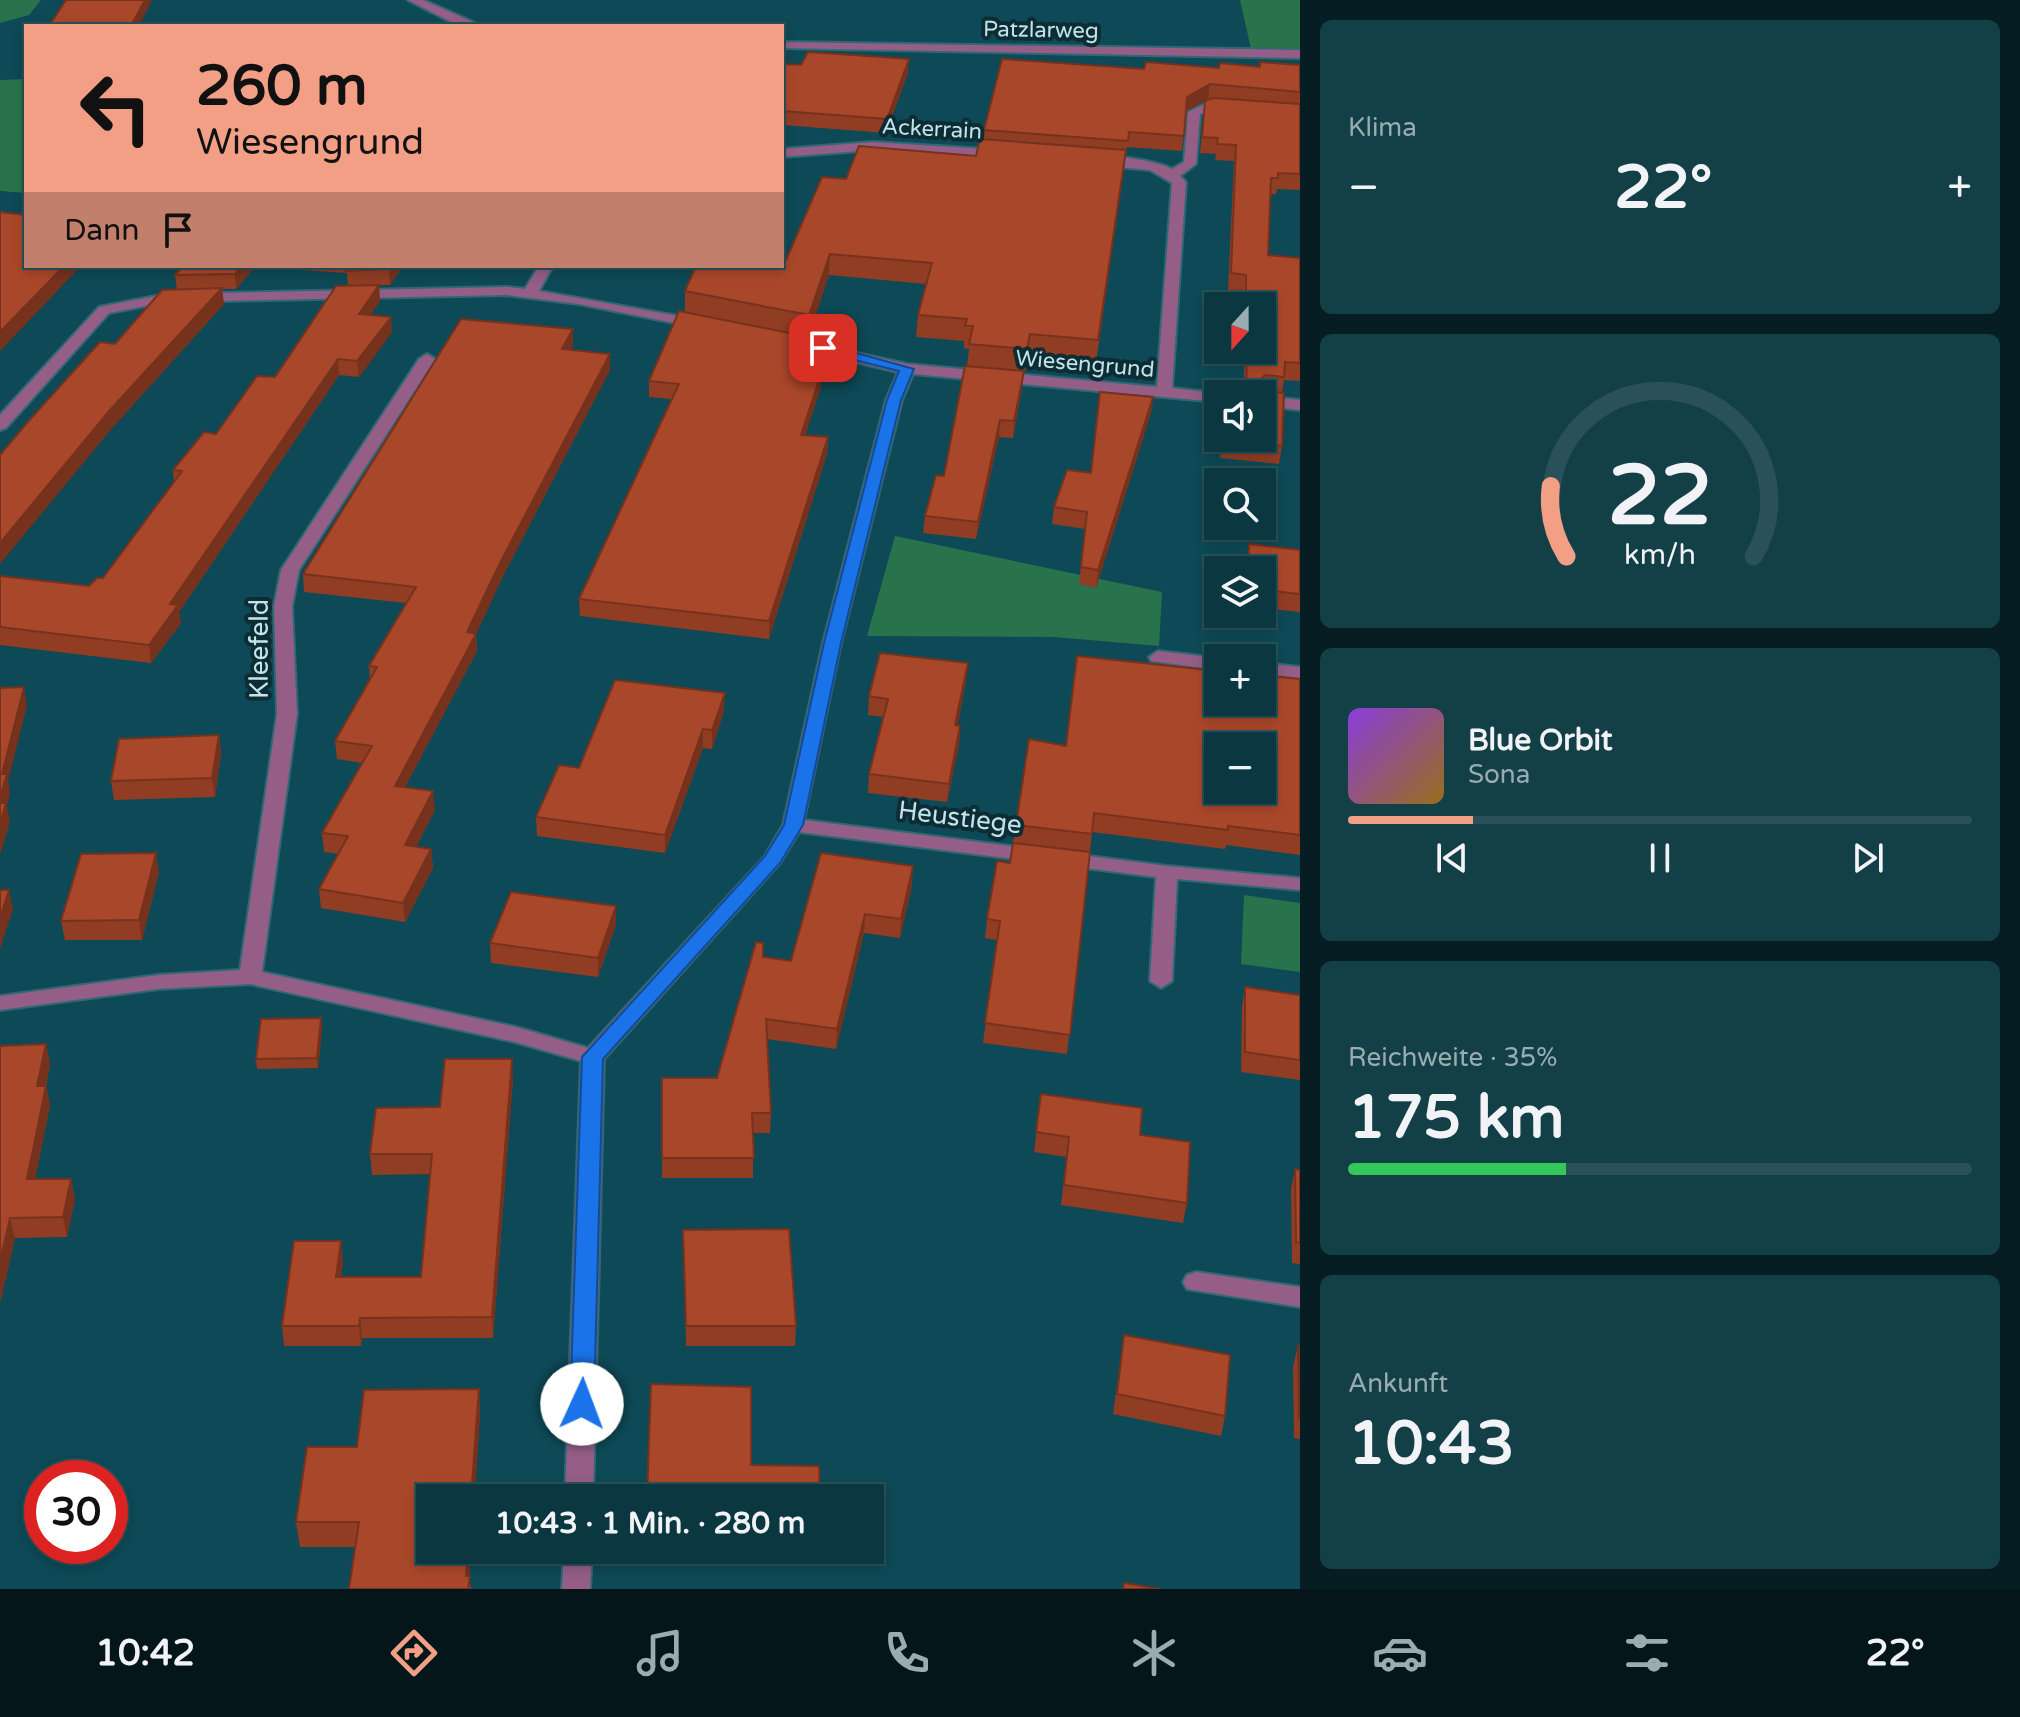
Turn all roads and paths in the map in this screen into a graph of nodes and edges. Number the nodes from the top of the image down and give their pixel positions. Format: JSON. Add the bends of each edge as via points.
{"nodes":[{"id":1,"x":414,"y":0,"type":"edge"},
{"id":2,"x":468,"y":24,"type":"edge"},
{"id":3,"x":784,"y":45,"type":"edge"},
{"id":4,"x":1300,"y":54,"type":"edge"},
{"id":5,"x":1240,"y":108,"type":"edge"},
{"id":6,"x":784,"y":153,"type":"edge"},
{"id":7,"x":1014,"y":155,"type":"edge"},
{"id":8,"x":1076,"y":160,"type":"edge"},
{"id":9,"x":1174,"y":174,"type":"junction"},
{"id":10,"x":545,"y":268,"type":"edge"},
{"id":11,"x":530,"y":293,"type":"junction"},
{"id":12,"x":716,"y":327,"type":"edge"},
{"id":13,"x":761,"y":336,"type":"edge"},
{"id":14,"x":427,"y":359,"type":"dead end"},
{"id":15,"x":907,"y":369,"type":"junction"},
{"id":16,"x":1164,"y":392,"type":"junction"},
{"id":17,"x":1204,"y":396,"type":"edge"},
{"id":18,"x":1276,"y":402,"type":"edge"},
{"id":19,"x":1300,"y":405,"type":"edge"},
{"id":20,"x":0,"y":425,"type":"edge"},
{"id":21,"x":1158,"y":657,"type":"dead end"},
{"id":22,"x":1204,"y":662,"type":"edge"},
{"id":23,"x":1276,"y":670,"type":"edge"},
{"id":24,"x":1300,"y":673,"type":"edge"},
{"id":25,"x":793,"y":825,"type":"junction"},
{"id":26,"x":1167,"y":872,"type":"junction"},
{"id":27,"x":1300,"y":884,"type":"edge"},
{"id":28,"x":250,"y":977,"type":"junction"},
{"id":29,"x":1161,"y":981,"type":"dead end"},
{"id":30,"x":0,"y":1003,"type":"edge"},
{"id":31,"x":593,"y":1057,"type":"junction"},
{"id":32,"x":1196,"y":1282,"type":"dead end"},
{"id":33,"x":1300,"y":1297,"type":"edge"},
{"id":34,"x":579,"y":1484,"type":"edge"},
{"id":35,"x":577,"y":1564,"type":"edge"},
{"id":36,"x":576,"y":1589,"type":"edge"}],
"edges":[{"from":1,"to":2,"type":"street"},
{"from":3,"to":4,"type":"street","name":"Patzlarweg"},
{"from":5,"to":9,"type":"street","via":[[1209,106],[1194,112],[1190,164]]},
{"from":6,"to":7,"type":"street","name":"Ackerrain","via":[[873,146]]},
{"from":8,"to":9,"type":"street","via":[[1137,164]]},
{"from":9,"to":16,"type":"street","via":[[1179,182]]},
{"from":10,"to":11,"type":"street"},
{"from":11,"to":12,"type":"street"},
{"from":11,"to":20,"type":"street","via":[[455,290],[166,298],[104,310]]},
{"from":13,"to":15,"type":"street","name":"Wiesengrund"},
{"from":14,"to":28,"type":"street","name":"Kleefeld","via":[[290,570],[283,606],[287,714]]},
{"from":15,"to":16,"type":"street","name":"Wiesengrund"},
{"from":15,"to":25,"type":"street","via":[[894,400],[832,643]]},
{"from":16,"to":17,"type":"street","name":"Wiesengrund"},
{"from":18,"to":19,"type":"street"},
{"from":21,"to":22,"type":"street"},
{"from":23,"to":24,"type":"street"},
{"from":25,"to":26,"type":"street","name":"Heustiege"},
{"from":25,"to":31,"type":"street","via":[[773,859]]},
{"from":26,"to":27,"type":"street","name":"Heustiege"},
{"from":26,"to":29,"type":"street"},
{"from":28,"to":30,"type":"street","via":[[158,982]]},
{"from":28,"to":31,"type":"street"},
{"from":31,"to":34,"type":"street"},
{"from":32,"to":33,"type":"street"},
{"from":35,"to":36,"type":"street"}]}
